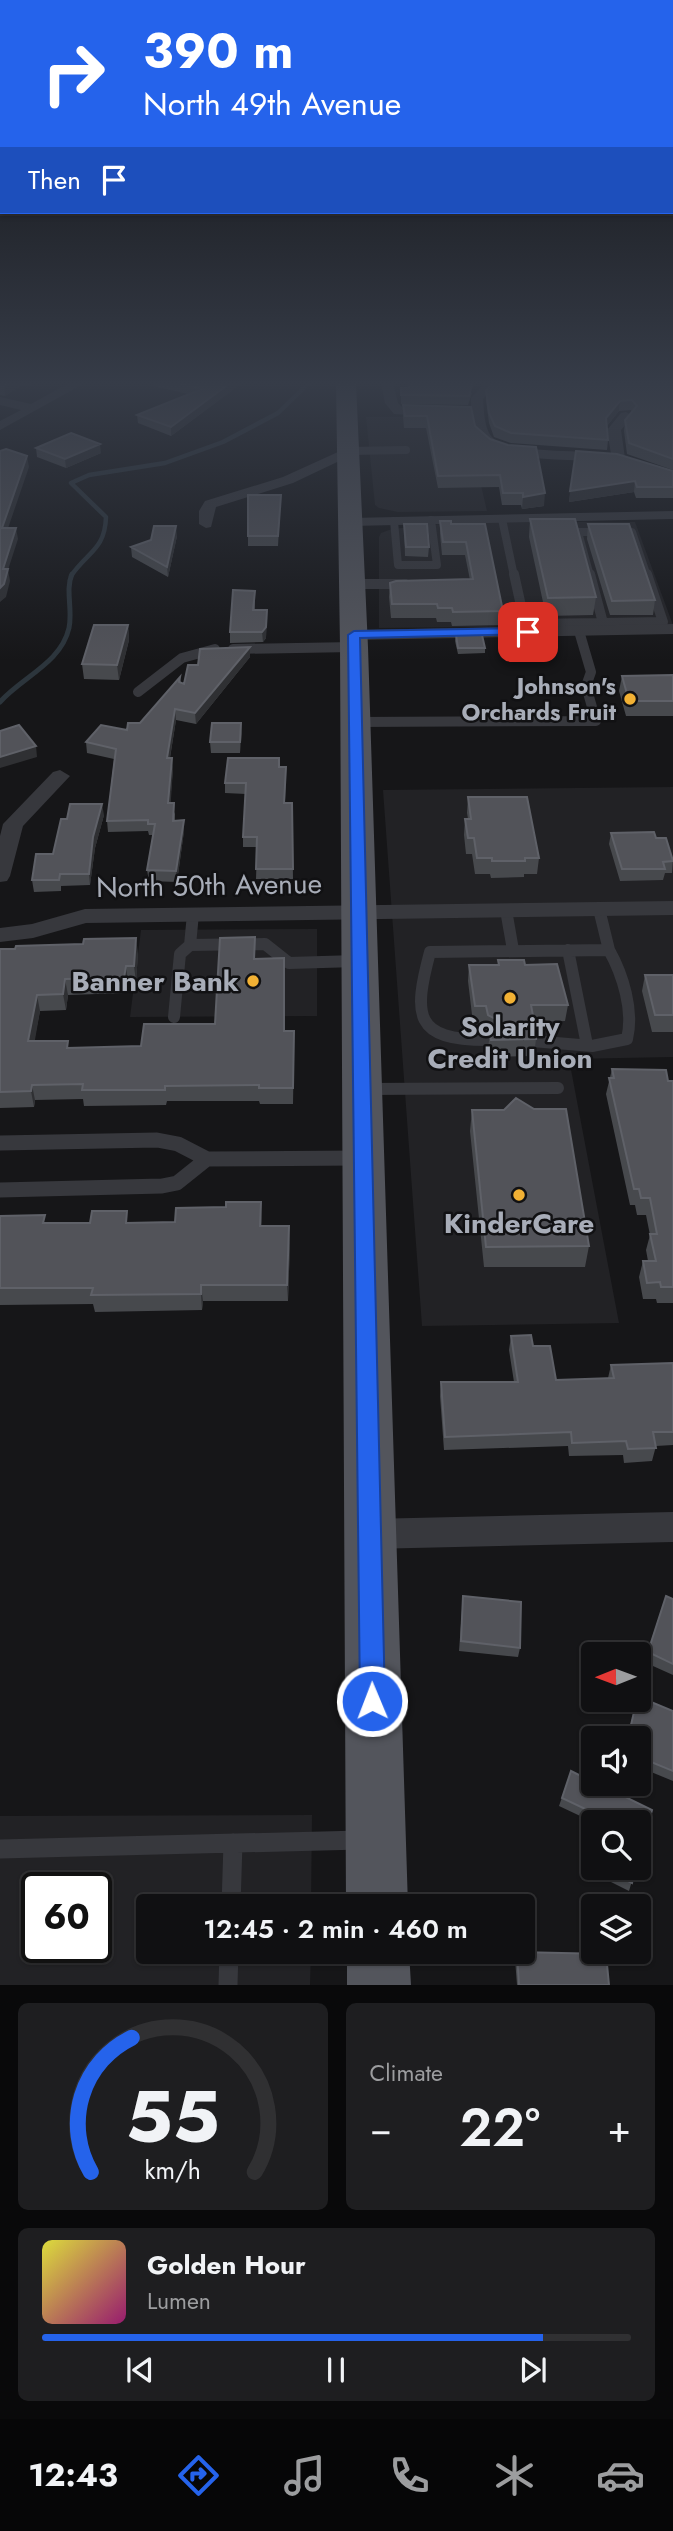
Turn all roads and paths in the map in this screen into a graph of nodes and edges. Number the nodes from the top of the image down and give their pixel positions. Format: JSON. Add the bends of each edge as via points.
{"nodes":[{"id":1,"x":297,"y":476,"type":"edge"},
{"id":2,"x":350,"y":476,"type":"edge"},
{"id":3,"x":673,"y":515,"type":"edge"},
{"id":4,"x":580,"y":517,"type":"junction"},
{"id":5,"x":502,"y":519,"type":"junction"},
{"id":6,"x":431,"y":520,"type":"junction"},
{"id":7,"x":394,"y":521,"type":"junction"},
{"id":8,"x":351,"y":522,"type":"junction"},
{"id":9,"x":206,"y":524,"type":"dead end"},
{"id":10,"x":586,"y":532,"type":"junction"},
{"id":11,"x":353,"y":584,"type":"junction"},
{"id":12,"x":412,"y":584,"type":"edge"},
{"id":13,"x":603,"y":623,"type":"junction"},
{"id":14,"x":673,"y":629,"type":"edge"},
{"id":15,"x":579,"y":631,"type":"junction"},
{"id":16,"x":354,"y":641,"type":"junction"},
{"id":17,"x":138,"y":692,"type":"dead end"},
{"id":18,"x":355,"y":722,"type":"junction"},
{"id":19,"x":60,"y":776,"type":"dead end"},
{"id":20,"x":6,"y":822,"type":"edge"},
{"id":21,"x":0,"y":876,"type":"edge"},
{"id":22,"x":673,"y":908,"type":"edge"},
{"id":23,"x":598,"y":909,"type":"junction"},
{"id":24,"x":506,"y":910,"type":"junction"},
{"id":25,"x":359,"y":912,"type":"junction"},
{"id":26,"x":193,"y":914,"type":"junction"},
{"id":27,"x":0,"y":935,"type":"edge"},
{"id":28,"x":190,"y":945,"type":"junction"},
{"id":29,"x":513,"y":950,"type":"junction"},
{"id":30,"x":568,"y":950,"type":"junction"},
{"id":31,"x":609,"y":950,"type":"junction"},
{"id":32,"x":360,"y":961,"type":"junction"},
{"id":33,"x":174,"y":1017,"type":"dead end"},
{"id":34,"x":487,"y":1041,"type":"edge"},
{"id":35,"x":532,"y":1041,"type":"edge"},
{"id":36,"x":587,"y":1045,"type":"junction"},
{"id":37,"x":558,"y":1088,"type":"dead end"},
{"id":38,"x":361,"y":1089,"type":"junction"},
{"id":39,"x":0,"y":1143,"type":"edge"},
{"id":40,"x":362,"y":1158,"type":"junction"},
{"id":41,"x":207,"y":1159,"type":"junction"},
{"id":42,"x":0,"y":1190,"type":"edge"},
{"id":43,"x":673,"y":1527,"type":"edge"},
{"id":44,"x":369,"y":1534,"type":"junction"},
{"id":45,"x":376,"y":1840,"type":"junction"},
{"id":46,"x":233,"y":1843,"type":"junction"},
{"id":47,"x":0,"y":1849,"type":"edge"},
{"id":48,"x":231,"y":1894,"type":"edge"},
{"id":49,"x":377,"y":1894,"type":"edge"},
{"id":50,"x":229,"y":1964,"type":"edge"},
{"id":51,"x":378,"y":1964,"type":"edge"},
{"id":52,"x":228,"y":1985,"type":"edge"},
{"id":53,"x":379,"y":1985,"type":"edge"}],
"edges":[{"from":1,"to":9,"type":"street","via":[[210,504]]},
{"from":2,"to":8,"type":"main road"},
{"from":3,"to":4,"type":"street"},
{"from":4,"to":5,"type":"street"},
{"from":4,"to":10,"type":"lane"},
{"from":5,"to":6,"type":"street"},
{"from":5,"to":13,"type":"lane","via":[[525,624]]},
{"from":6,"to":7,"type":"street"},
{"from":6,"to":7,"type":"lane","via":[[437,565],[398,565]]},
{"from":7,"to":8,"type":"street"},
{"from":8,"to":11,"type":"main road"},
{"from":10,"to":13,"type":"lane","via":[[578,532]]},
{"from":10,"to":13,"type":"lane","via":[[632,531],[663,622]]},
{"from":11,"to":12,"type":"lane"},
{"from":11,"to":16,"type":"main road"},
{"from":14,"to":15,"type":"street"},
{"from":15,"to":16,"type":"street"},
{"from":15,"to":18,"type":"lane","via":[[591,672],[586,685],[596,721]]},
{"from":16,"to":17,"type":"lane","via":[[193,652],[178,658]]},
{"from":16,"to":18,"type":"main road"},
{"from":18,"to":25,"type":"main road"},
{"from":19,"to":20,"type":"street"},
{"from":20,"to":21,"type":"street"},
{"from":22,"to":23,"type":"street","name":"North 50th Avenue"},
{"from":23,"to":24,"type":"street","name":"North 50th Avenue"},
{"from":23,"to":31,"type":"lane"},
{"from":24,"to":25,"type":"street","name":"North 50th Avenue"},
{"from":24,"to":29,"type":"lane"},
{"from":25,"to":26,"type":"street","name":"North 50th Avenue"},
{"from":25,"to":32,"type":"main road"},
{"from":26,"to":27,"type":"street","name":"North 50th Avenue","via":[[85,915]]},
{"from":26,"to":28,"type":"lane"},
{"from":28,"to":32,"type":"lane","via":[[265,944],[289,963]]},
{"from":28,"to":33,"type":"lane","via":[[180,954]]},
{"from":29,"to":30,"type":"lane"},
{"from":29,"to":34,"type":"lane","via":[[430,952],[422,979],[419,1005],[433,1033],[449,1040]]},
{"from":30,"to":31,"type":"lane"},
{"from":30,"to":36,"type":"lane"},
{"from":31,"to":36,"type":"lane","via":[[616,959],[631,1022],[629,1033],[627,1039],[613,1044]]},
{"from":32,"to":38,"type":"main road"},
{"from":35,"to":36,"type":"lane"},
{"from":37,"to":38,"type":"lane"},
{"from":38,"to":40,"type":"main road"},
{"from":39,"to":41,"type":"lane","via":[[158,1140],[178,1144]]},
{"from":40,"to":41,"type":"lane"},
{"from":40,"to":44,"type":"main road"},
{"from":41,"to":42,"type":"lane","via":[[177,1183],[162,1186]]},
{"from":43,"to":44,"type":"street"},
{"from":44,"to":45,"type":"main road"},
{"from":45,"to":46,"type":"lane"},
{"from":45,"to":49,"type":"main road"},
{"from":46,"to":47,"type":"lane"},
{"from":46,"to":48,"type":"lane"},
{"from":50,"to":52,"type":"lane"},
{"from":51,"to":53,"type":"main road"}]}
